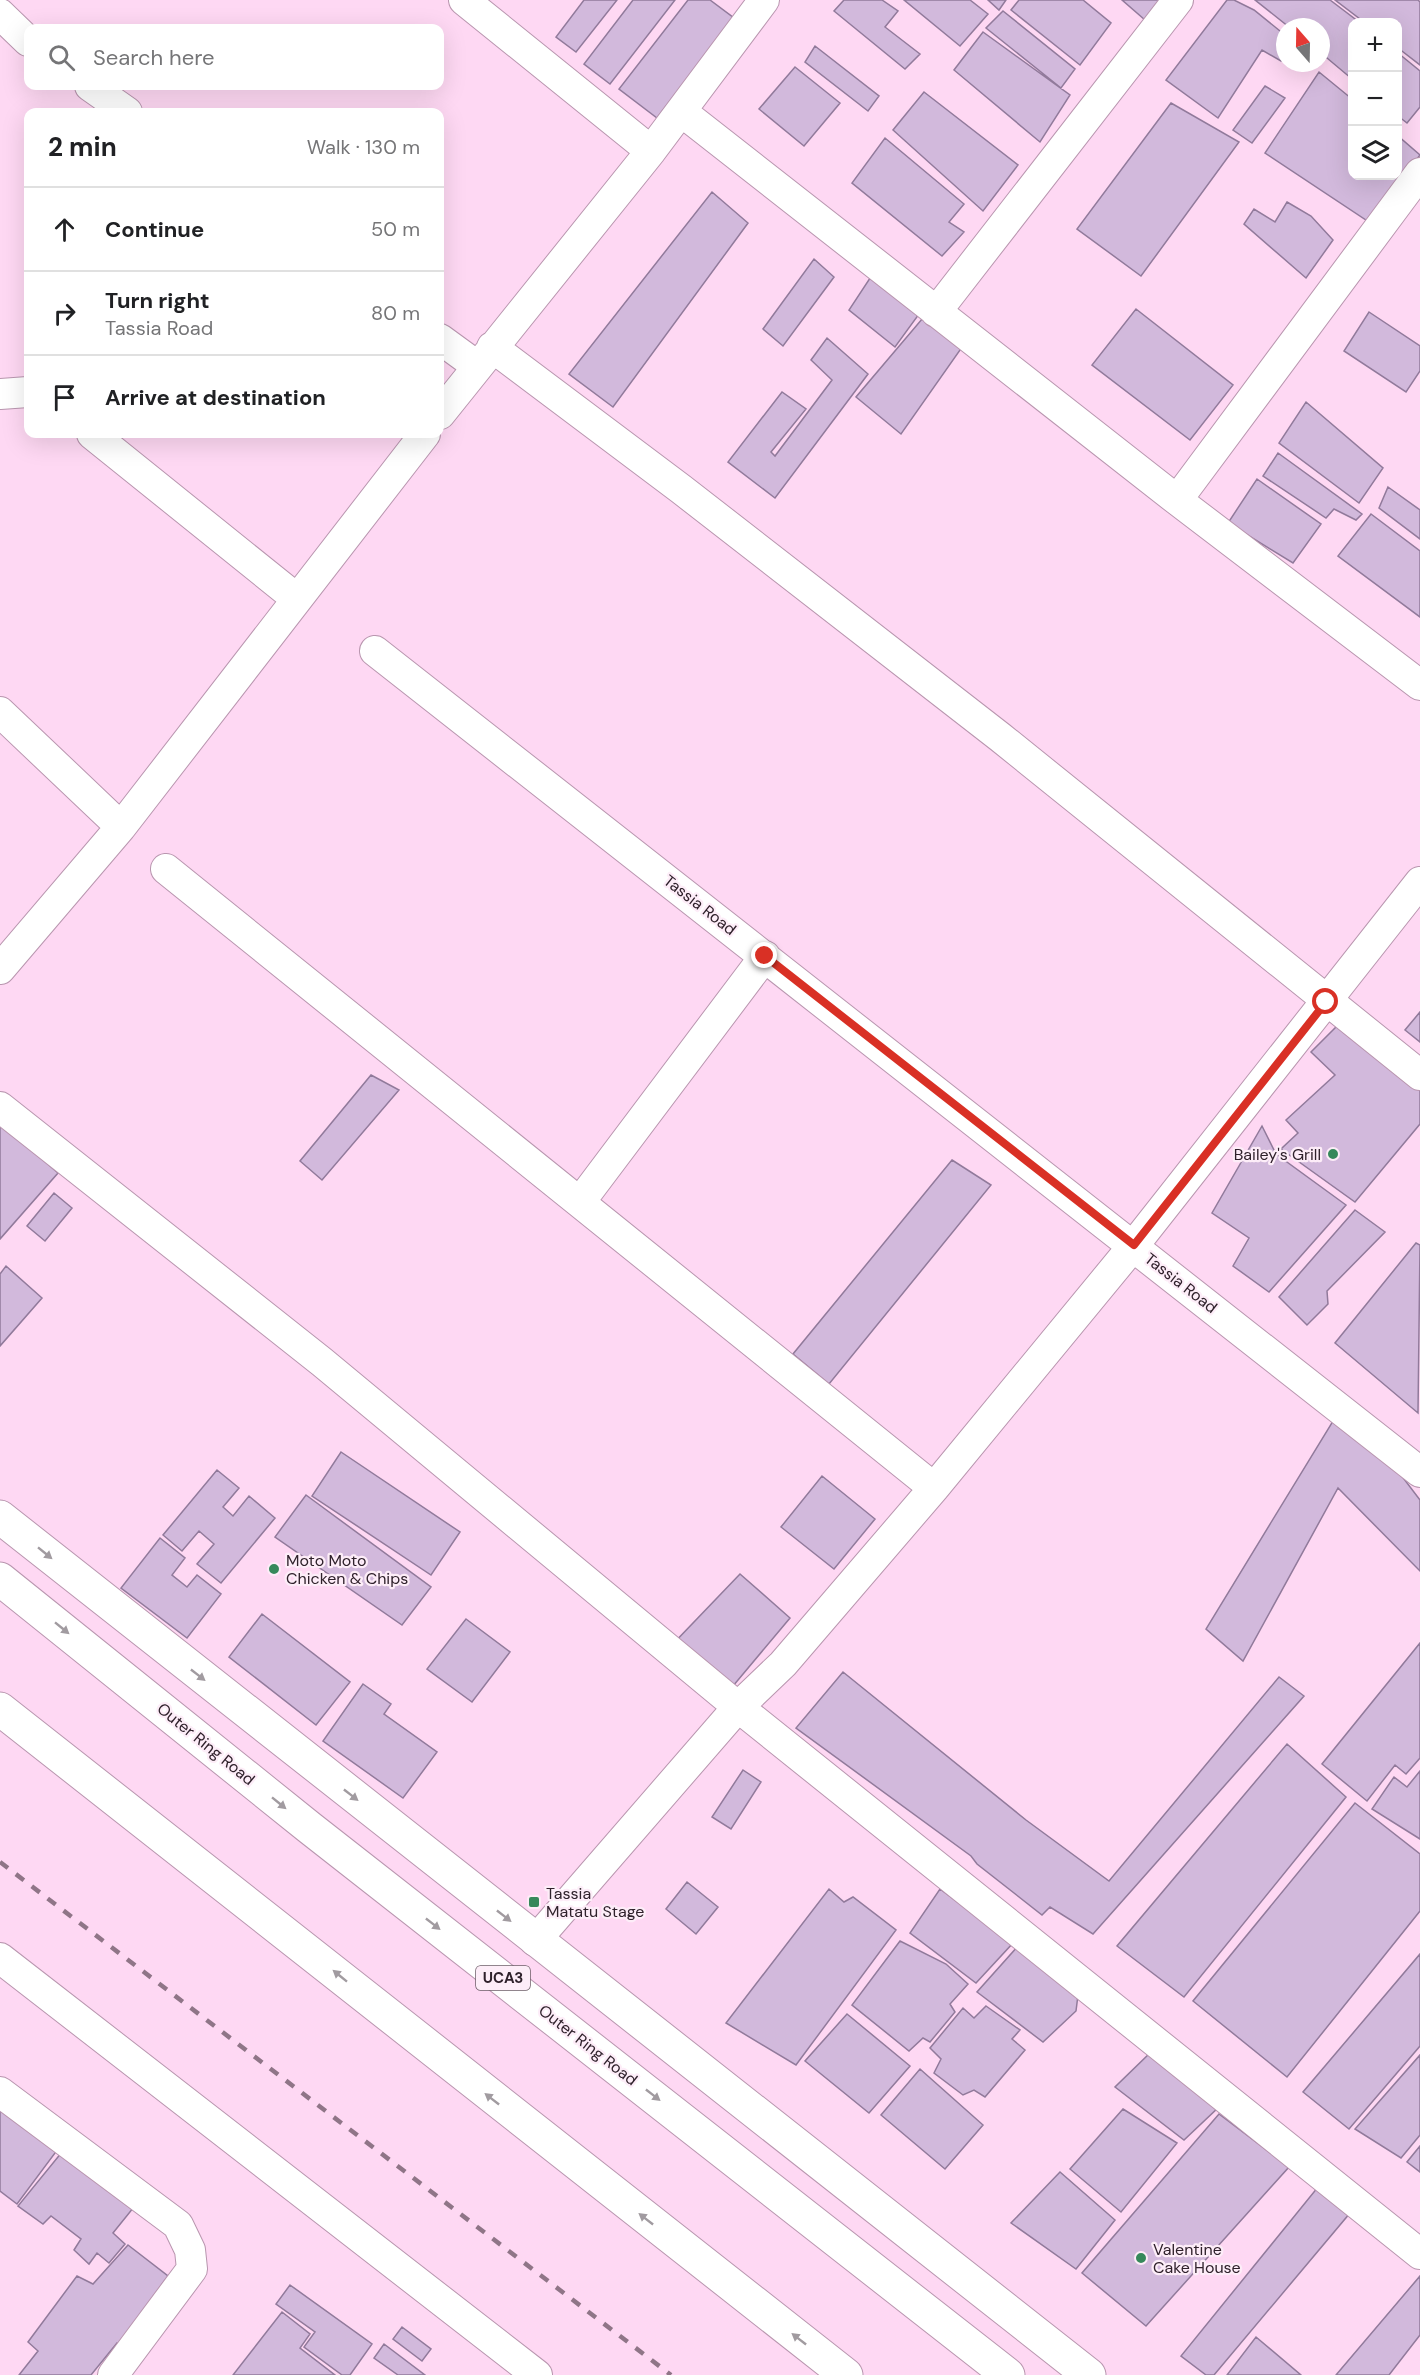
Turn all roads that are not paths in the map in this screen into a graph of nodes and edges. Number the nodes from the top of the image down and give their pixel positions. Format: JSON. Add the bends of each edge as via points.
{"nodes":[{"id":1,"x":464,"y":0,"type":"edge"},
{"id":2,"x":764,"y":0,"type":"edge"},
{"id":3,"x":1178,"y":0,"type":"edge"},
{"id":4,"x":0,"y":14,"type":"edge"},
{"id":5,"x":24,"y":37,"type":"edge"},
{"id":6,"x":96,"y":90,"type":"edge"},
{"id":7,"x":121,"y":108,"type":"edge"},
{"id":8,"x":682,"y":112,"type":"junction"},
{"id":9,"x":651,"y":152,"type":"junction"},
{"id":10,"x":1420,"y":173,"type":"edge"},
{"id":11,"x":936,"y":312,"type":"junction"},
{"id":12,"x":444,"y":341,"type":"edge"},
{"id":13,"x":484,"y":356,"type":"junction"},
{"id":14,"x":24,"y":392,"type":"edge"},
{"id":15,"x":0,"y":394,"type":"edge"},
{"id":16,"x":444,"y":409,"type":"edge"},
{"id":17,"x":97,"y":438,"type":"edge"},
{"id":18,"x":422,"y":438,"type":"edge"},
{"id":19,"x":1177,"y":500,"type":"junction"},
{"id":20,"x":297,"y":599,"type":"junction"},
{"id":21,"x":375,"y":651,"type":"dead end"},
{"id":22,"x":1419,"y":681,"type":"edge"},
{"id":23,"x":0,"y":712,"type":"edge"},
{"id":24,"x":121,"y":827,"type":"junction"},
{"id":25,"x":166,"y":868,"type":"dead end"},
{"id":26,"x":1420,"y":882,"type":"edge"},
{"id":27,"x":765,"y":956,"type":"junction"},
{"id":28,"x":0,"y":969,"type":"edge"},
{"id":29,"x":1326,"y":1002,"type":"junction"},
{"id":30,"x":1420,"y":1075,"type":"edge"},
{"id":31,"x":0,"y":1107,"type":"edge"},
{"id":32,"x":580,"y":1202,"type":"junction"},
{"id":33,"x":1134,"y":1245,"type":"junction"},
{"id":34,"x":1420,"y":1472,"type":"edge"},
{"id":35,"x":934,"y":1488,"type":"junction"},
{"id":36,"x":0,"y":1516,"type":"edge"},
{"id":37,"x":0,"y":1579,"type":"edge"},
{"id":38,"x":738,"y":1707,"type":"junction"},
{"id":39,"x":0,"y":1709,"type":"edge"},
{"id":40,"x":535,"y":1941,"type":"junction"},
{"id":41,"x":0,"y":1958,"type":"edge"},
{"id":42,"x":0,"y":2092,"type":"edge"},
{"id":43,"x":1420,"y":2254,"type":"edge"},
{"id":44,"x":113,"y":2375,"type":"edge"},
{"id":45,"x":537,"y":2375,"type":"edge"},
{"id":46,"x":846,"y":2375,"type":"edge"},
{"id":47,"x":1008,"y":2375,"type":"edge"},
{"id":48,"x":1089,"y":2375,"type":"edge"}],
"edges":[{"from":1,"to":9,"type":"street"},
{"from":2,"to":8,"type":"street"},
{"from":3,"to":11,"type":"street"},
{"from":4,"to":5,"type":"street"},
{"from":6,"to":7,"type":"street"},
{"from":8,"to":9,"type":"street"},
{"from":8,"to":11,"type":"street"},
{"from":9,"to":13,"type":"street"},
{"from":10,"to":19,"type":"street"},
{"from":11,"to":19,"type":"street"},
{"from":12,"to":13,"type":"street"},
{"from":13,"to":16,"type":"street"},
{"from":13,"to":29,"type":"street","via":[[681,489],[1000,737]]},
{"from":14,"to":15,"type":"street"},
{"from":17,"to":20,"type":"street"},
{"from":18,"to":20,"type":"street"},
{"from":19,"to":22,"type":"street"},
{"from":20,"to":24,"type":"street"},
{"from":21,"to":27,"type":"street","name":"Tassia Road"},
{"from":23,"to":24,"type":"street"},
{"from":24,"to":28,"type":"street"},
{"from":25,"to":32,"type":"street"},
{"from":26,"to":29,"type":"street"},
{"from":27,"to":32,"type":"street"},
{"from":27,"to":33,"type":"street","name":"Tassia Road"},
{"from":29,"to":30,"type":"street"},
{"from":29,"to":33,"type":"street"},
{"from":31,"to":38,"type":"street","via":[[322,1362]]},
{"from":32,"to":35,"type":"street"},
{"from":33,"to":34,"type":"street","name":"Tassia Road"},
{"from":33,"to":35,"type":"street"},
{"from":35,"to":38,"type":"street","via":[[783,1665]]},
{"from":36,"to":40,"type":"main road","number":"UCA3","one_way":true},
{"from":37,"to":47,"type":"main road","name":"Outer Ring Road","number":"UCA3","one_way":true,"via":[[310,1828]]},
{"from":38,"to":40,"type":"street"},
{"from":38,"to":43,"type":"street"},
{"from":46,"to":39,"type":"main road","one_way":true},
{"from":40,"to":48,"type":"main road","number":"UCA3"},
{"from":41,"to":45,"type":"street"},
{"from":42,"to":44,"type":"street","via":[[178,2224],[190,2250],[192,2269]]}]}
